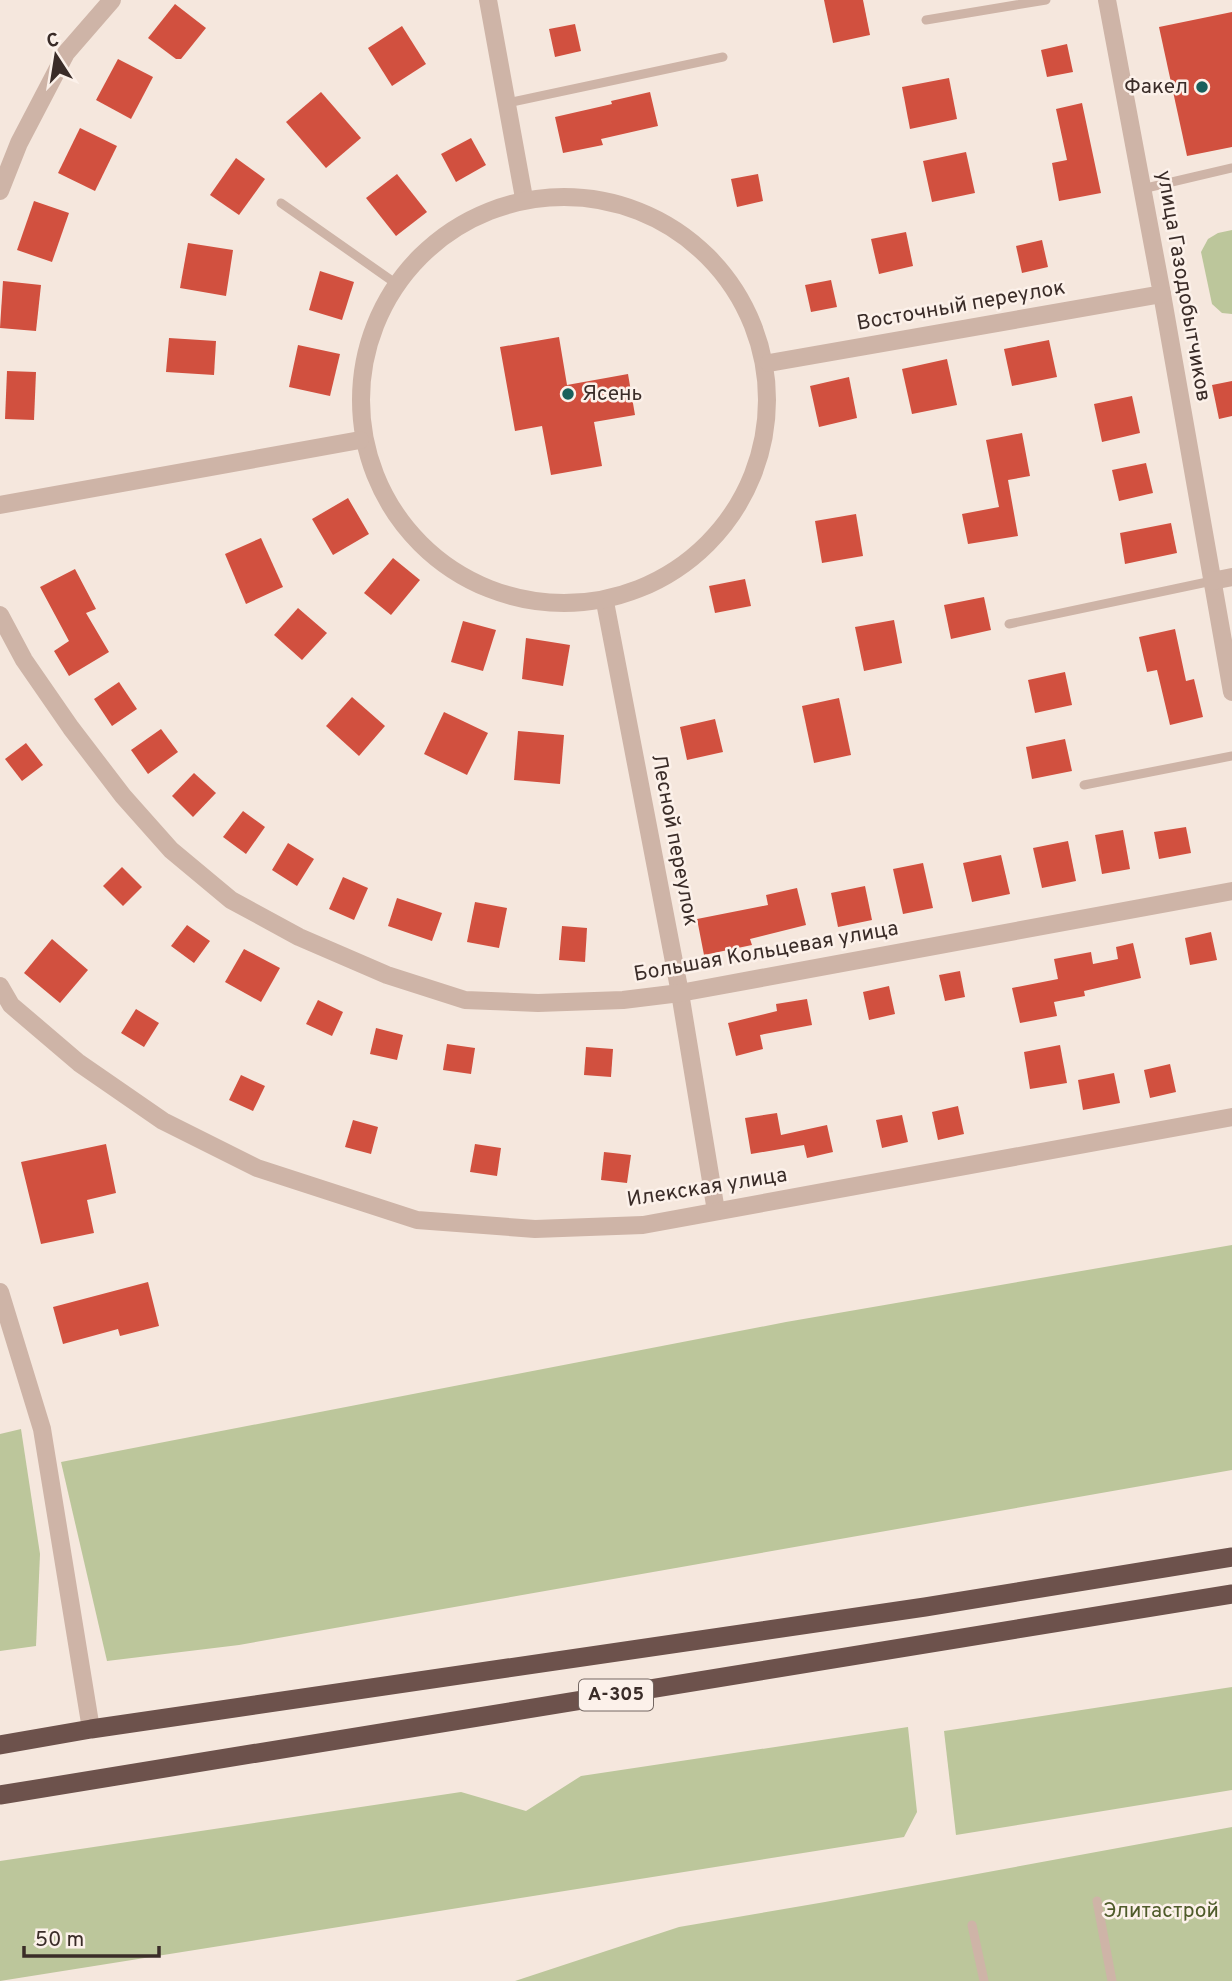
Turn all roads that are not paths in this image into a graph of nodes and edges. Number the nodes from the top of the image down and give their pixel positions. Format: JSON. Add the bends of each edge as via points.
{"nodes":[{"id":1,"x":112,"y":0,"type":"edge"},
{"id":2,"x":488,"y":0,"type":"edge"},
{"id":3,"x":1046,"y":0,"type":"edge"},
{"id":4,"x":1107,"y":0,"type":"edge"},
{"id":5,"x":926,"y":20,"type":"dead end"},
{"id":6,"x":723,"y":57,"type":"dead end"},
{"id":7,"x":507,"y":103,"type":"junction"},
{"id":8,"x":1232,"y":168,"type":"edge"},
{"id":9,"x":1142,"y":189,"type":"junction"},
{"id":10,"x":0,"y":191,"type":"edge"},
{"id":11,"x":524,"y":198,"type":"junction"},
{"id":12,"x":281,"y":203,"type":"dead end"},
{"id":13,"x":398,"y":285,"type":"junction"},
{"id":14,"x":1162,"y":294,"type":"junction"},
{"id":15,"x":769,"y":363,"type":"junction"},
{"id":16,"x":360,"y":440,"type":"junction"},
{"id":17,"x":0,"y":505,"type":"edge"},
{"id":18,"x":1232,"y":577,"type":"edge"},
{"id":19,"x":1212,"y":581,"type":"junction"},
{"id":20,"x":605,"y":602,"type":"junction"},
{"id":21,"x":0,"y":615,"type":"edge"},
{"id":22,"x":1009,"y":624,"type":"dead end"},
{"id":23,"x":1232,"y":691,"type":"edge"},
{"id":24,"x":1232,"y":756,"type":"edge"},
{"id":25,"x":1084,"y":785,"type":"dead end"},
{"id":26,"x":1232,"y":891,"type":"edge"},
{"id":27,"x":0,"y":986,"type":"edge"},
{"id":28,"x":680,"y":993,"type":"junction"},
{"id":29,"x":1232,"y":1117,"type":"edge"},
{"id":30,"x":716,"y":1211,"type":"junction"},
{"id":31,"x":2,"y":1303,"type":"edge"},
{"id":32,"x":1232,"y":1557,"type":"edge"},
{"id":33,"x":1232,"y":1594,"type":"edge"},
{"id":34,"x":90,"y":1729,"type":"junction"},
{"id":35,"x":0,"y":1745,"type":"edge"},
{"id":36,"x":0,"y":1795,"type":"edge"},
{"id":37,"x":1097,"y":1901,"type":"dead end"},
{"id":38,"x":972,"y":1924,"type":"dead end"},
{"id":39,"x":984,"y":1981,"type":"edge"},
{"id":40,"x":1112,"y":1981,"type":"edge"}],
"edges":[{"from":1,"to":10,"type":"street","via":[[66,53],[19,143]]},
{"from":2,"to":7,"type":"street"},
{"from":3,"to":5,"type":"lane"},
{"from":4,"to":9,"type":"street","name":"улица Газодобытчиков"},
{"from":6,"to":7,"type":"lane"},
{"from":7,"to":11,"type":"street"},
{"from":8,"to":9,"type":"lane"},
{"from":9,"to":14,"type":"street","name":"улица Газодобытчиков"},
{"from":11,"to":13,"type":"street","via":[[479,215],[435,243]]},
{"from":11,"to":15,"type":"street","via":[[614,201],[657,219],[687,239],[733,288]]},
{"from":12,"to":13,"type":"lane"},
{"from":13,"to":16,"type":"street","via":[[385,303],[365,358]]},
{"from":14,"to":15,"type":"street","name":"Восточный переулок"},
{"from":14,"to":19,"type":"street","name":"улица Газодобытчиков"},
{"from":15,"to":20,"type":"street","via":[[768,420],[761,450],[732,517],[696,558],[639,590]]},
{"from":16,"to":17,"type":"street"},
{"from":16,"to":20,"type":"street","via":[[389,505],[431,555],[482,587],[538,603]]},
{"from":18,"to":19,"type":"street"},
{"from":19,"to":22,"type":"lane"},
{"from":19,"to":23,"type":"street","name":"улица Газодобытчиков"},
{"from":20,"to":28,"type":"street","name":"Лесной переулок"},
{"from":21,"to":28,"type":"street","name":"Большая Кольцевая улица","via":[[24,660],[123,796],[171,850],[231,900],[362,965],[465,999],[622,1000]]},
{"from":24,"to":25,"type":"lane"},
{"from":26,"to":28,"type":"street","name":"Большая Кольцевая улица"},
{"from":27,"to":30,"type":"street","name":"Илекская улица","via":[[11,1005],[79,1063],[163,1121],[257,1168],[417,1220],[535,1229],[643,1225]]},
{"from":28,"to":30,"type":"street","name":"Лесной переулок"},
{"from":29,"to":30,"type":"street","name":"Илекская улица"},
{"from":31,"to":34,"type":"street","via":[[42,1429]]},
{"from":32,"to":34,"type":"highway","number":"А-305","via":[[911,1609]]},
{"from":33,"to":36,"type":"highway","number":"А-305"},
{"from":34,"to":35,"type":"highway","number":"А-305"},
{"from":37,"to":40,"type":"lane"},
{"from":38,"to":39,"type":"lane"}]}
